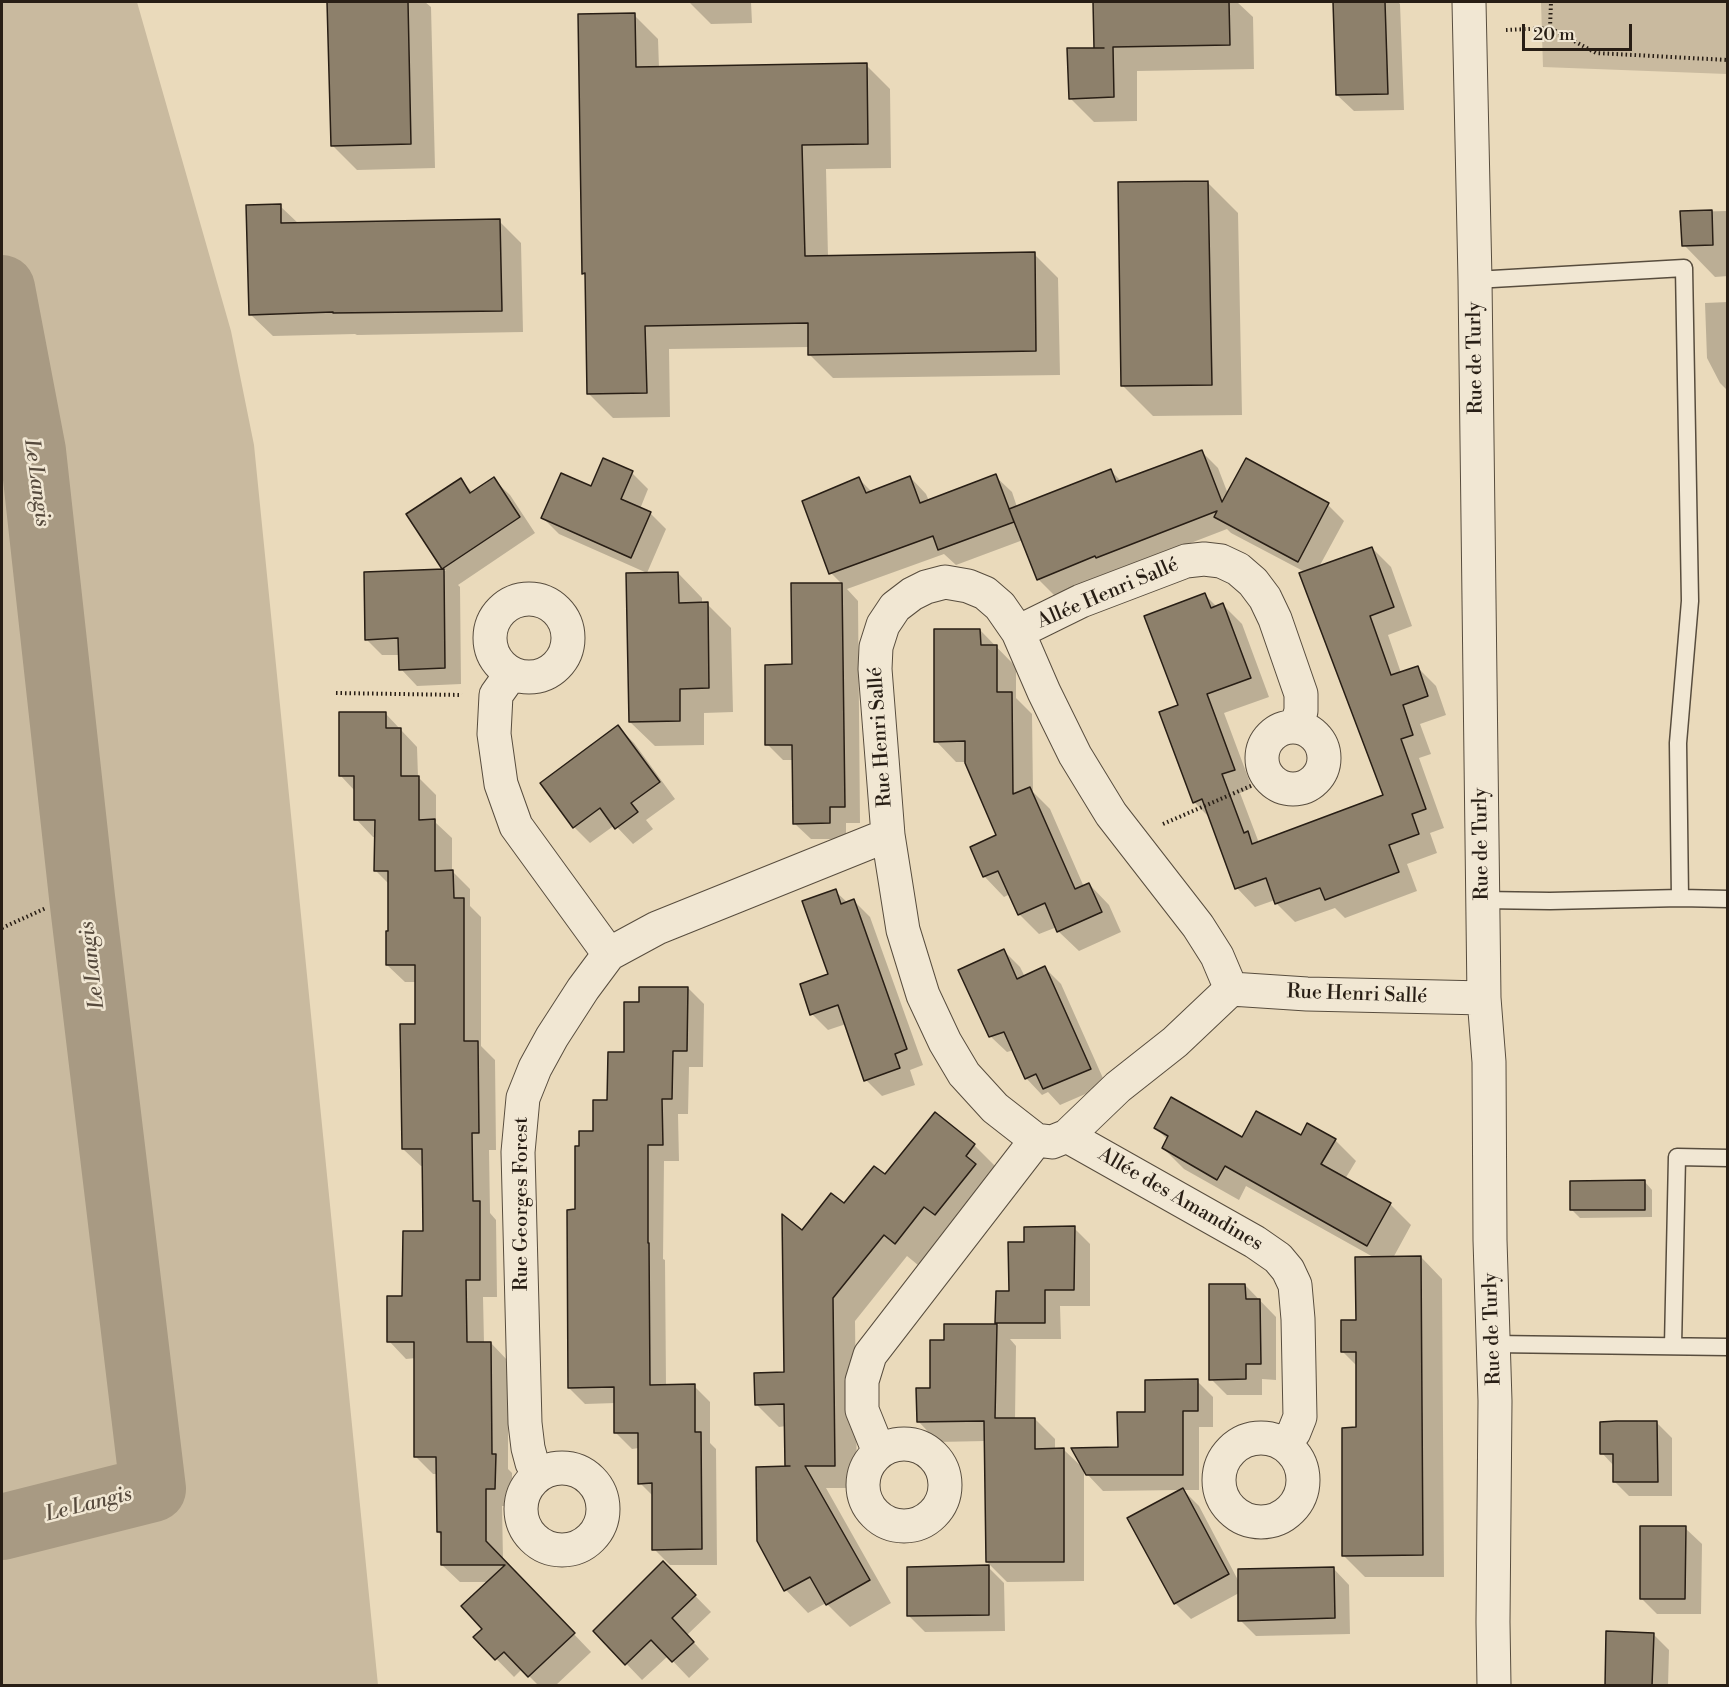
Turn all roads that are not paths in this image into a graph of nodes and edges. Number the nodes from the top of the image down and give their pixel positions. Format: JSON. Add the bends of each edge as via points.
{"nodes":[{"id":1,"x":1469,"y":16,"type":"edge"},
{"id":2,"x":1475,"y":280,"type":"junction"},
{"id":3,"x":1018,"y":632,"type":"junction"},
{"id":4,"x":504,"y":684,"type":"road end"},
{"id":5,"x":1296,"y":727,"type":"junction"},
{"id":6,"x":888,"y":835,"type":"junction"},
{"id":7,"x":1680,"y":898,"type":"junction"},
{"id":8,"x":1728,"y":899,"type":"edge"},
{"id":9,"x":1482,"y":900,"type":"junction"},
{"id":10,"x":609,"y":954,"type":"junction"},
{"id":11,"x":1231,"y":988,"type":"junction"},
{"id":12,"x":1484,"y":998,"type":"junction"},
{"id":13,"x":1052,"y":1138,"type":"junction"},
{"id":14,"x":1728,"y":1158,"type":"edge"},
{"id":15,"x":1493,"y":1344,"type":"junction"},
{"id":16,"x":1673,"y":1346,"type":"junction"},
{"id":17,"x":1728,"y":1347,"type":"edge"},
{"id":18,"x":1284,"y":1445,"type":"dead end"},
{"id":19,"x":879,"y":1452,"type":"dead end"},
{"id":20,"x":539,"y":1475,"type":"dead end"},
{"id":21,"x":1494,"y":1686,"type":"edge"}],
"edges":[{"from":1,"to":2,"type":"street","name":"Rue de Turly"},
{"from":2,"to":7,"type":"lane","via":[[1684,268],[1690,601],[1678,743]]},
{"from":2,"to":9,"type":"street","name":"Rue de Turly"},
{"from":3,"to":5,"type":"street","name":"Allée Henri Sallé","via":[[1081,601],[1186,561],[1221,561],[1253,582],[1275,619],[1300,694],[1301,711]]},
{"from":3,"to":6,"type":"street","name":"Rue Henri Sallé","via":[[1000,606],[985,593],[945,582],[912,594],[895,607],[883,625],[875,669]]},
{"from":3,"to":11,"type":"street","name":"Rue Henri Sallé","via":[[1075,755],[1112,814],[1198,926]]},
{"from":4,"to":10,"type":"street","via":[[494,734],[501,784],[516,826]]},
{"from":5,"to":5,"type":"street","via":[[1321,743],[1324,764],[1313,782],[1294,789],[1269,778],[1263,757],[1265,747],[1277,732]]},
{"from":6,"to":10,"type":"street","name":"Rue Georges Forest","via":[[657,928]]},
{"from":6,"to":13,"type":"street","name":"Rue Henri Sallé","via":[[903,930],[923,995],[945,1042],[964,1074],[995,1108]]},
{"from":7,"to":8,"type":"lane"},
{"from":7,"to":9,"type":"lane"},
{"from":9,"to":12,"type":"street","name":"Rue de Turly"},
{"from":10,"to":20,"type":"street","name":"Rue Georges Forest","via":[[552,1037],[524,1098],[518,1152],[525,1423],[530,1455]]},
{"from":11,"to":12,"type":"street","name":"Rue Henri Sallé"},
{"from":11,"to":13,"type":"street","via":[[1175,1042]]},
{"from":12,"to":15,"type":"street","name":"Rue de Turly","via":[[1489,1062]]},
{"from":13,"to":18,"type":"street","name":"Allée des Amandines","via":[[1247,1237],[1278,1258],[1288,1270],[1295,1285],[1298,1318],[1300,1417]]},
{"from":13,"to":19,"type":"street","via":[[870,1355],[862,1381],[862,1410]]},
{"from":14,"to":16,"type":"lane","via":[[1677,1157]]},
{"from":15,"to":16,"type":"lane"},
{"from":15,"to":21,"type":"street","name":"Rue de Turly"},
{"from":16,"to":17,"type":"lane"}]}
